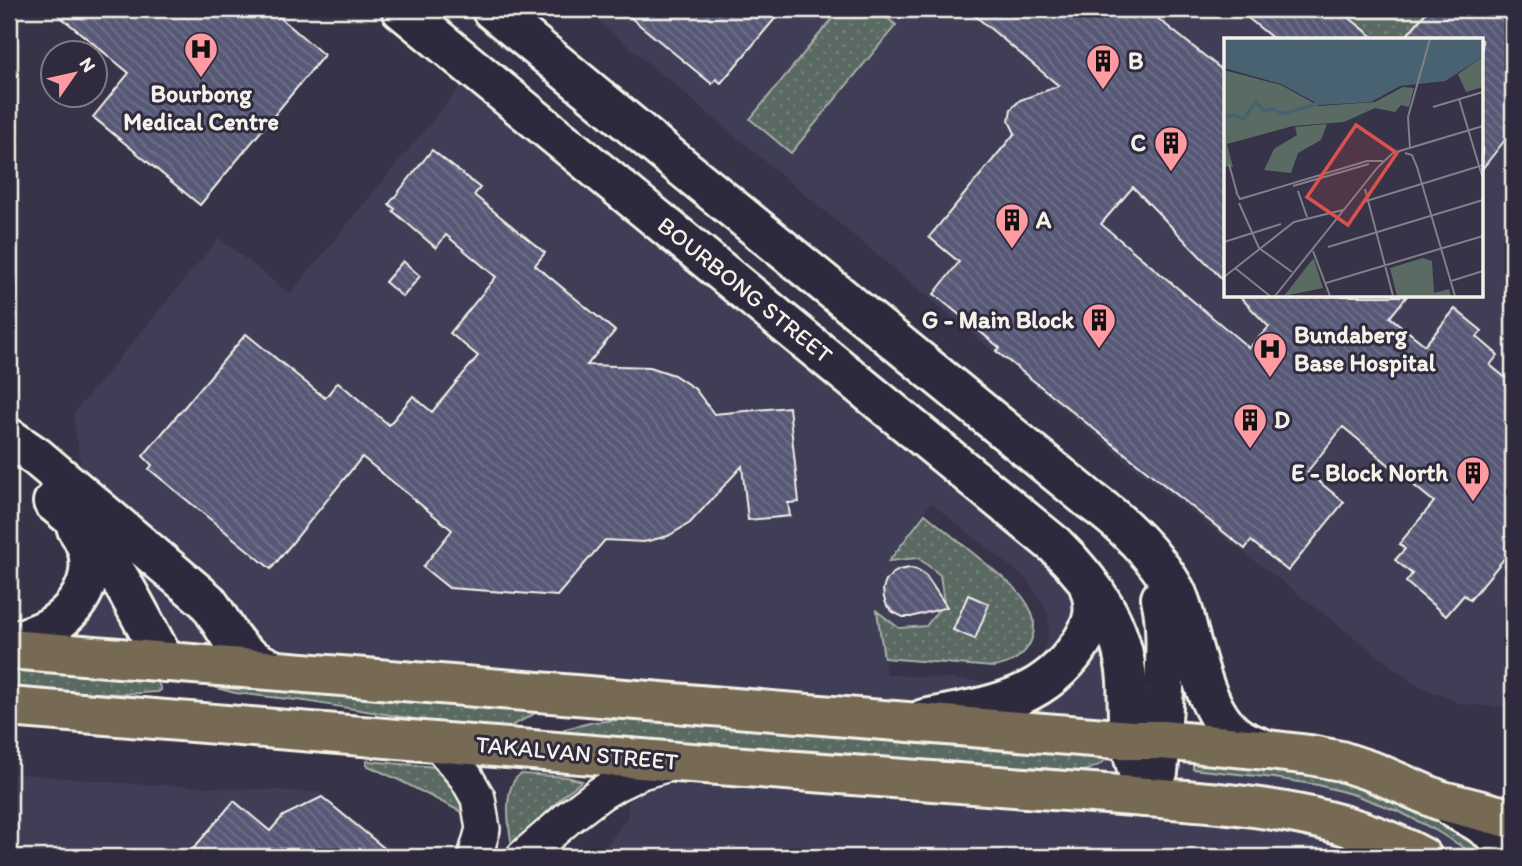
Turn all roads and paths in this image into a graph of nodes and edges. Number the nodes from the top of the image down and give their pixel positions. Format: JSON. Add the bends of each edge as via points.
{"nodes":[{"id":1,"x":401,"y":9,"type":"edge"},
{"id":2,"x":491,"y":9,"type":"edge"},
{"id":3,"x":535,"y":45,"type":"junction"},
{"id":4,"x":499,"y":90,"type":"junction"},
{"id":5,"x":825,"y":282,"type":"junction"},
{"id":6,"x":788,"y":326,"type":"junction"},
{"id":7,"x":9,"y":438,"type":"edge"},
{"id":8,"x":9,"y":463,"type":"edge"},
{"id":9,"x":1090,"y":500,"type":"junction"},
{"id":10,"x":64,"y":510,"type":"junction"},
{"id":11,"x":1126,"y":529,"type":"junction"},
{"id":12,"x":1055,"y":545,"type":"junction"},
{"id":13,"x":1085,"y":576,"type":"junction"},
{"id":14,"x":9,"y":642,"type":"edge"},
{"id":15,"x":9,"y":649,"type":"edge"},
{"id":16,"x":165,"y":662,"type":"junction"},
{"id":17,"x":274,"y":670,"type":"junction"},
{"id":18,"x":9,"y":707,"type":"edge"},
{"id":19,"x":912,"y":722,"type":"junction"},
{"id":20,"x":243,"y":726,"type":"junction"},
{"id":21,"x":1146,"y":740,"type":"junction"},
{"id":22,"x":436,"y":741,"type":"junction"},
{"id":23,"x":1268,"y":750,"type":"junction"},
{"id":24,"x":678,"y":762,"type":"junction"},
{"id":25,"x":1150,"y":798,"type":"junction"},
{"id":26,"x":1439,"y":800,"type":"junction"},
{"id":27,"x":1513,"y":819,"type":"edge"},
{"id":28,"x":1513,"y":847,"type":"edge"},
{"id":29,"x":475,"y":857,"type":"edge"},
{"id":30,"x":523,"y":857,"type":"edge"},
{"id":31,"x":1422,"y":857,"type":"edge"}],
"edges":[{"from":1,"to":4,"type":"street","name":"BOURBONG STREET"},
{"from":2,"to":3,"type":"street"},
{"from":3,"to":4,"type":"street"},
{"from":3,"to":5,"type":"street"},
{"from":4,"to":6,"type":"street","name":"BOURBONG STREET"},
{"from":5,"to":6,"type":"street"},
{"from":5,"to":9,"type":"street"},
{"from":6,"to":12,"type":"street","name":"BOURBONG STREET"},
{"from":7,"to":17,"type":"street","via":[[207,601],[246,655]]},
{"from":8,"to":10,"type":"street"},
{"from":9,"to":11,"type":"street"},
{"from":9,"to":12,"type":"street","via":[[1103,530],[1095,545],[1082,552]]},
{"from":10,"to":14,"type":"street","via":[[87,550],[90,564],[85,588],[69,612],[48,628]]},
{"from":10,"to":16,"type":"street","via":[[108,562]]},
{"from":11,"to":21,"type":"street","via":[[1150,569],[1163,606],[1166,649]]},
{"from":11,"to":23,"type":"street","via":[[1175,591],[1216,713],[1233,734]]},
{"from":12,"to":13,"type":"street","name":"BOURBONG STREET"},
{"from":13,"to":19,"type":"street","via":[[1093,594],[1093,620],[1071,657],[1047,681],[1010,700]]},
{"from":13,"to":21,"type":"street","name":"BOURBONG STREET","via":[[1120,641]]},
{"from":15,"to":16,"type":"main road"},
{"from":16,"to":17,"type":"main road"},
{"from":16,"to":20,"type":"main road","via":[[202,708],[216,718]]},
{"from":17,"to":19,"type":"main road"},
{"from":18,"to":20,"type":"main road","name":"TAKALVAN STREET"},
{"from":19,"to":21,"type":"main road"},
{"from":20,"to":22,"type":"main road","name":"TAKALVAN STREET"},
{"from":21,"to":23,"type":"main road"},
{"from":21,"to":25,"type":"street"},
{"from":22,"to":24,"type":"main road","name":"TAKALVAN STREET"},
{"from":22,"to":29,"type":"street","via":[[478,798],[483,830]]},
{"from":23,"to":26,"type":"main road","via":[[1341,761]]},
{"from":24,"to":25,"type":"main road","name":"TAKALVAN STREET"},
{"from":24,"to":30,"type":"street","via":[[641,772],[610,788]]},
{"from":25,"to":31,"type":"main road","via":[[1288,811],[1330,820]]},
{"from":26,"to":27,"type":"main road"},
{"from":26,"to":28,"type":"street"}]}
